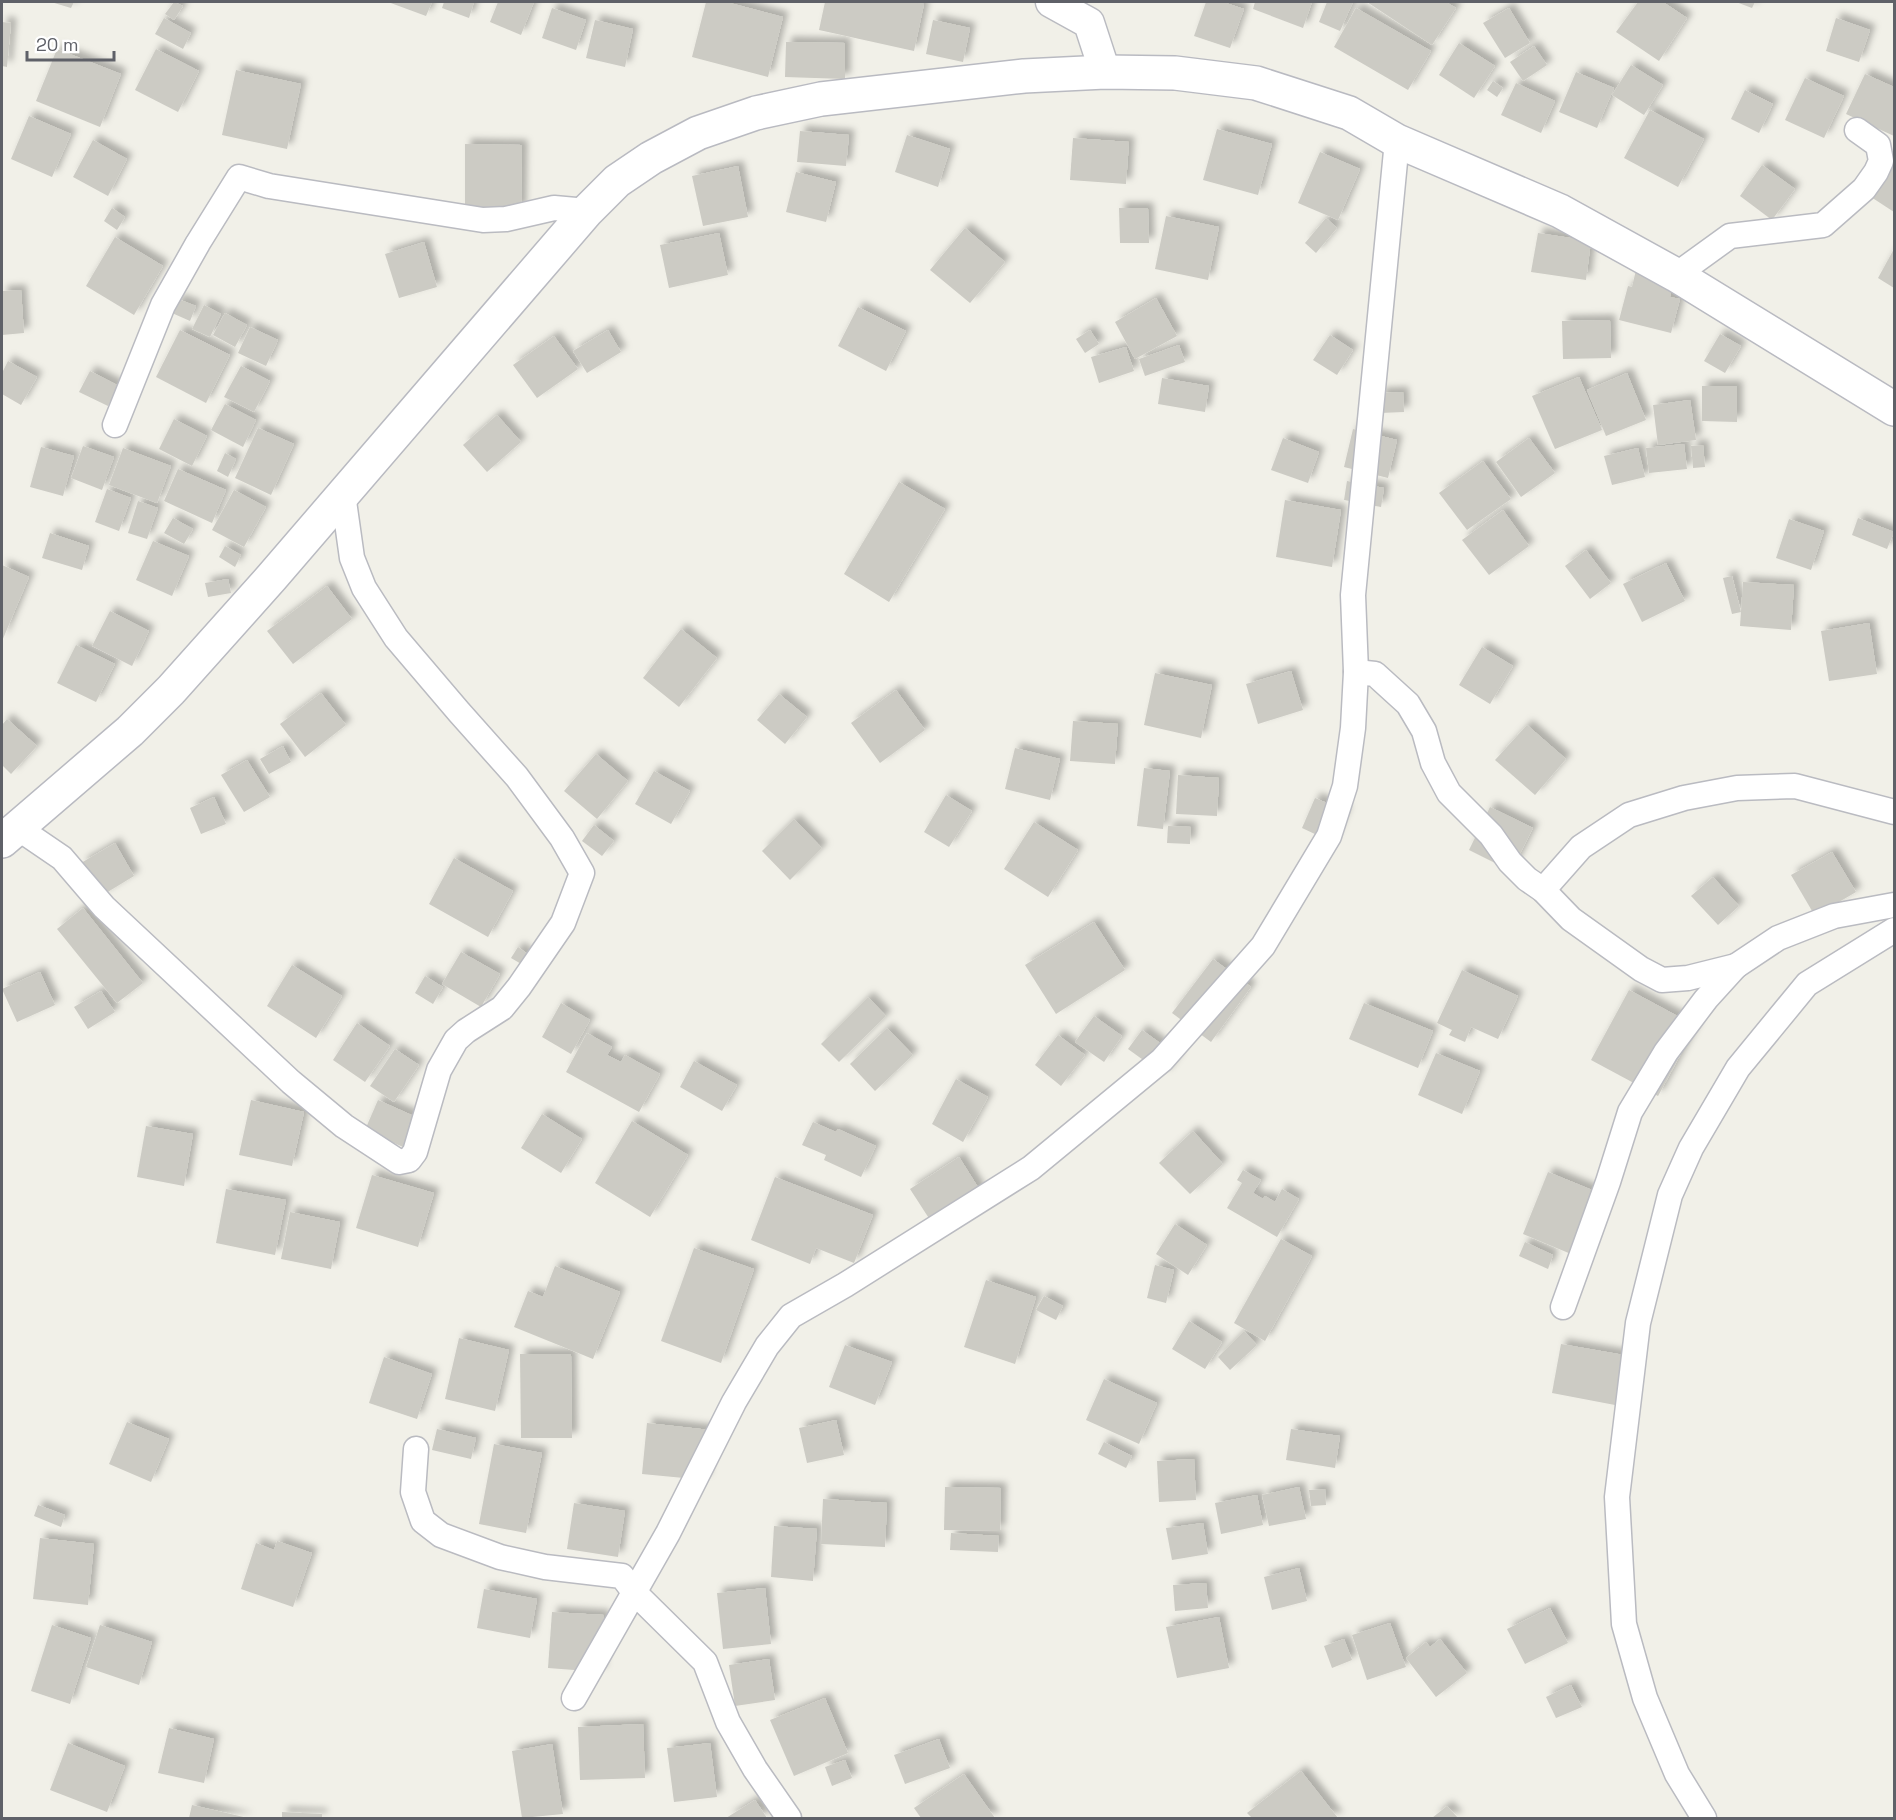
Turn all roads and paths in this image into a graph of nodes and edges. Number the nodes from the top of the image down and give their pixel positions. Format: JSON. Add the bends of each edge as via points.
{"nodes":[{"id":1,"x":1051,"y":2,"type":"edge"},
{"id":2,"x":1105,"y":72,"type":"junction"},
{"id":3,"x":1857,"y":130,"type":"dead end"},
{"id":4,"x":1397,"y":141,"type":"junction"},
{"id":5,"x":587,"y":211,"type":"junction"},
{"id":6,"x":1677,"y":275,"type":"junction"},
{"id":7,"x":1894,"y":409,"type":"edge"},
{"id":8,"x":115,"y":425,"type":"dead end"},
{"id":9,"x":343,"y":494,"type":"junction"},
{"id":10,"x":1356,"y":672,"type":"junction"},
{"id":11,"x":1894,"y":812,"type":"edge"},
{"id":12,"x":10,"y":834,"type":"edge"},
{"id":13,"x":1543,"y":890,"type":"junction"},
{"id":14,"x":1894,"y":905,"type":"edge"},
{"id":15,"x":1894,"y":930,"type":"edge"},
{"id":16,"x":1736,"y":966,"type":"junction"},
{"id":17,"x":1563,"y":1307,"type":"dead end"},
{"id":18,"x":416,"y":1449,"type":"dead end"},
{"id":19,"x":634,"y":1592,"type":"junction"},
{"id":20,"x":574,"y":1698,"type":"dead end"},
{"id":21,"x":789,"y":1818,"type":"edge"},
{"id":22,"x":1704,"y":1818,"type":"edge"}],
"edges":[{"from":1,"to":2,"type":"street","via":[[1089,23]]},
{"from":2,"to":4,"type":"main road","via":[[1175,73],[1256,83],[1349,113]]},
{"from":2,"to":5,"type":"main road","via":[[1024,76],[821,99],[756,113],[698,133],[651,158],[617,181]]},
{"from":3,"to":6,"type":"street","via":[[1878,145],[1881,161],[1864,189],[1823,225],[1730,236]]},
{"from":4,"to":6,"type":"main road","via":[[1560,211]]},
{"from":4,"to":10,"type":"street","via":[[1353,595]]},
{"from":5,"to":8,"type":"street","via":[[554,208],[483,220],[269,186],[239,177],[163,305]]},
{"from":5,"to":9,"type":"main road"},
{"from":6,"to":7,"type":"main road"},
{"from":9,"to":12,"type":"main road","via":[[171,690],[130,731]]},
{"from":9,"to":12,"type":"street","via":[[352,558],[364,588],[396,638],[517,777],[562,838],[582,873],[563,923],[513,994],[502,1008],[456,1040],[440,1070],[415,1152],[409,1160],[399,1162],[344,1126],[291,1082],[104,908],[62,858]]},
{"from":10,"to":13,"type":"street","via":[[1375,674],[1408,704],[1424,731],[1433,763],[1449,793],[1491,835],[1510,862]]},
{"from":10,"to":19,"type":"street","via":[[1345,786],[1329,836],[1263,946],[1162,1060],[1031,1168],[791,1316],[767,1346],[734,1402]]},
{"from":11,"to":13,"type":"street","via":[[1796,786],[1737,788],[1684,798],[1629,815],[1581,847]]},
{"from":13,"to":16,"type":"street","via":[[1571,919],[1662,980]]},
{"from":14,"to":16,"type":"street","via":[[1834,915],[1778,938]]},
{"from":15,"to":22,"type":"street","via":[[1807,984],[1738,1068],[1691,1148],[1670,1196],[1638,1323],[1617,1497],[1624,1624],[1645,1698],[1677,1774]]},
{"from":16,"to":17,"type":"street","via":[[1666,1052],[1630,1112]]},
{"from":18,"to":19,"type":"street","via":[[413,1492],[423,1521],[441,1536],[500,1557],[545,1567],[622,1576]]},
{"from":19,"to":20,"type":"street"},
{"from":19,"to":21,"type":"street","via":[[705,1662],[728,1722],[754,1769]]}]}
